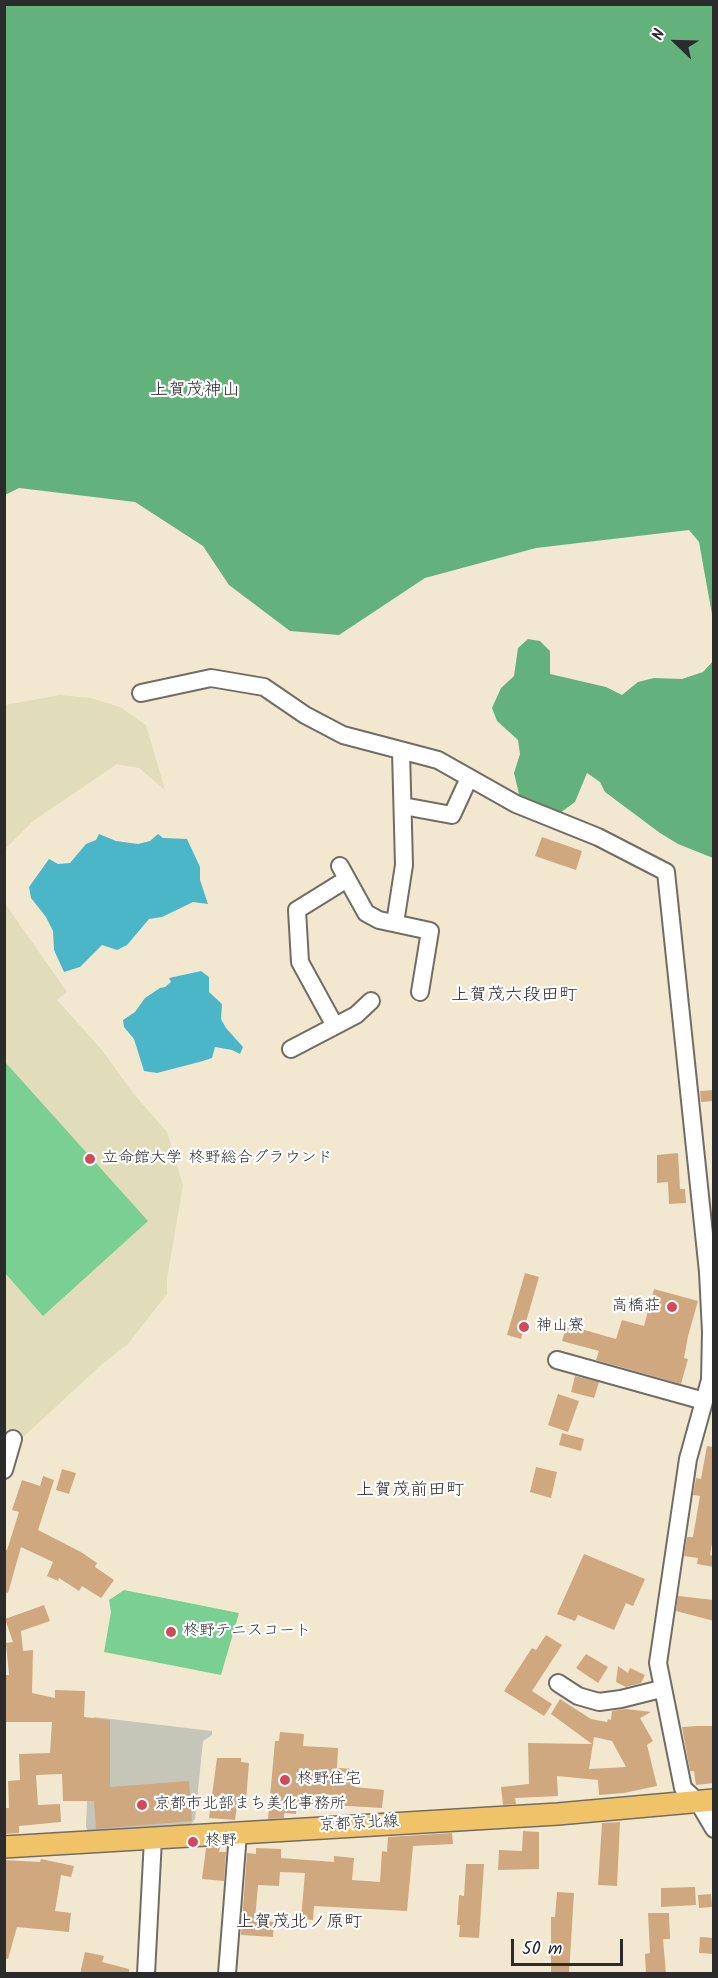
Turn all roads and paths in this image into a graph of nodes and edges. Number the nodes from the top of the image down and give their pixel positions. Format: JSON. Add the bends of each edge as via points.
{"nodes":[{"id":1,"x":141,"y":693,"type":"dead end"},
{"id":2,"x":401,"y":751,"type":"junction"},
{"id":3,"x":469,"y":778,"type":"junction"},
{"id":4,"x":403,"y":806,"type":"junction"},
{"id":5,"x":395,"y":923,"type":"junction"},
{"id":6,"x":420,"y":992,"type":"dead end"},
{"id":7,"x":371,"y":1001,"type":"dead end"},
{"id":8,"x":334,"y":1026,"type":"junction"},
{"id":9,"x":291,"y":1049,"type":"dead end"},
{"id":10,"x":711,"y":1272,"type":"edge"},
{"id":11,"x":557,"y":1360,"type":"dead end"},
{"id":12,"x":704,"y":1401,"type":"junction"},
{"id":13,"x":13,"y":1439,"type":"dead end"},
{"id":14,"x":4,"y":1470,"type":"edge"},
{"id":15,"x":558,"y":1683,"type":"dead end"},
{"id":16,"x":662,"y":1689,"type":"junction"},
{"id":17,"x":706,"y":1801,"type":"edge"},
{"id":18,"x":714,"y":1829,"type":"edge"},
{"id":19,"x":237,"y":1833,"type":"junction"},
{"id":20,"x":153,"y":1839,"type":"junction"},
{"id":21,"x":4,"y":1847,"type":"edge"},
{"id":22,"x":146,"y":1974,"type":"edge"},
{"id":23,"x":227,"y":1974,"type":"edge"}],
"edges":[{"from":1,"to":2,"type":"street","via":[[211,678],[243,681],[264,687],[305,716],[343,735]]},
{"from":2,"to":3,"type":"street","via":[[438,760]]},
{"from":2,"to":4,"type":"street"},
{"from":3,"to":4,"type":"street","via":[[452,816]]},
{"from":3,"to":10,"type":"street","via":[[516,804],[598,837],[666,872]]},
{"from":4,"to":5,"type":"street","via":[[404,865]]},
{"from":5,"to":6,"type":"street","via":[[430,932]]},
{"from":5,"to":8,"type":"street","via":[[366,913],[343,872],[297,910],[300,962]]},
{"from":7,"to":8,"type":"street","via":[[356,1015]]},
{"from":8,"to":9,"type":"street"},
{"from":10,"to":12,"type":"street","via":[[710,1380]]},
{"from":11,"to":12,"type":"street"},
{"from":12,"to":16,"type":"street","via":[[688,1459],[659,1654]]},
{"from":13,"to":14,"type":"street"},
{"from":15,"to":16,"type":"street","via":[[599,1702]]},
{"from":16,"to":17,"type":"street","via":[[683,1788]]},
{"from":17,"to":18,"type":"street"},
{"from":17,"to":19,"type":"main road","name":"京都京北線"},
{"from":19,"to":20,"type":"main road","name":"京都京北線"},
{"from":19,"to":23,"type":"street"},
{"from":20,"to":21,"type":"main road","name":"京都京北線"},
{"from":20,"to":22,"type":"street"}]}
